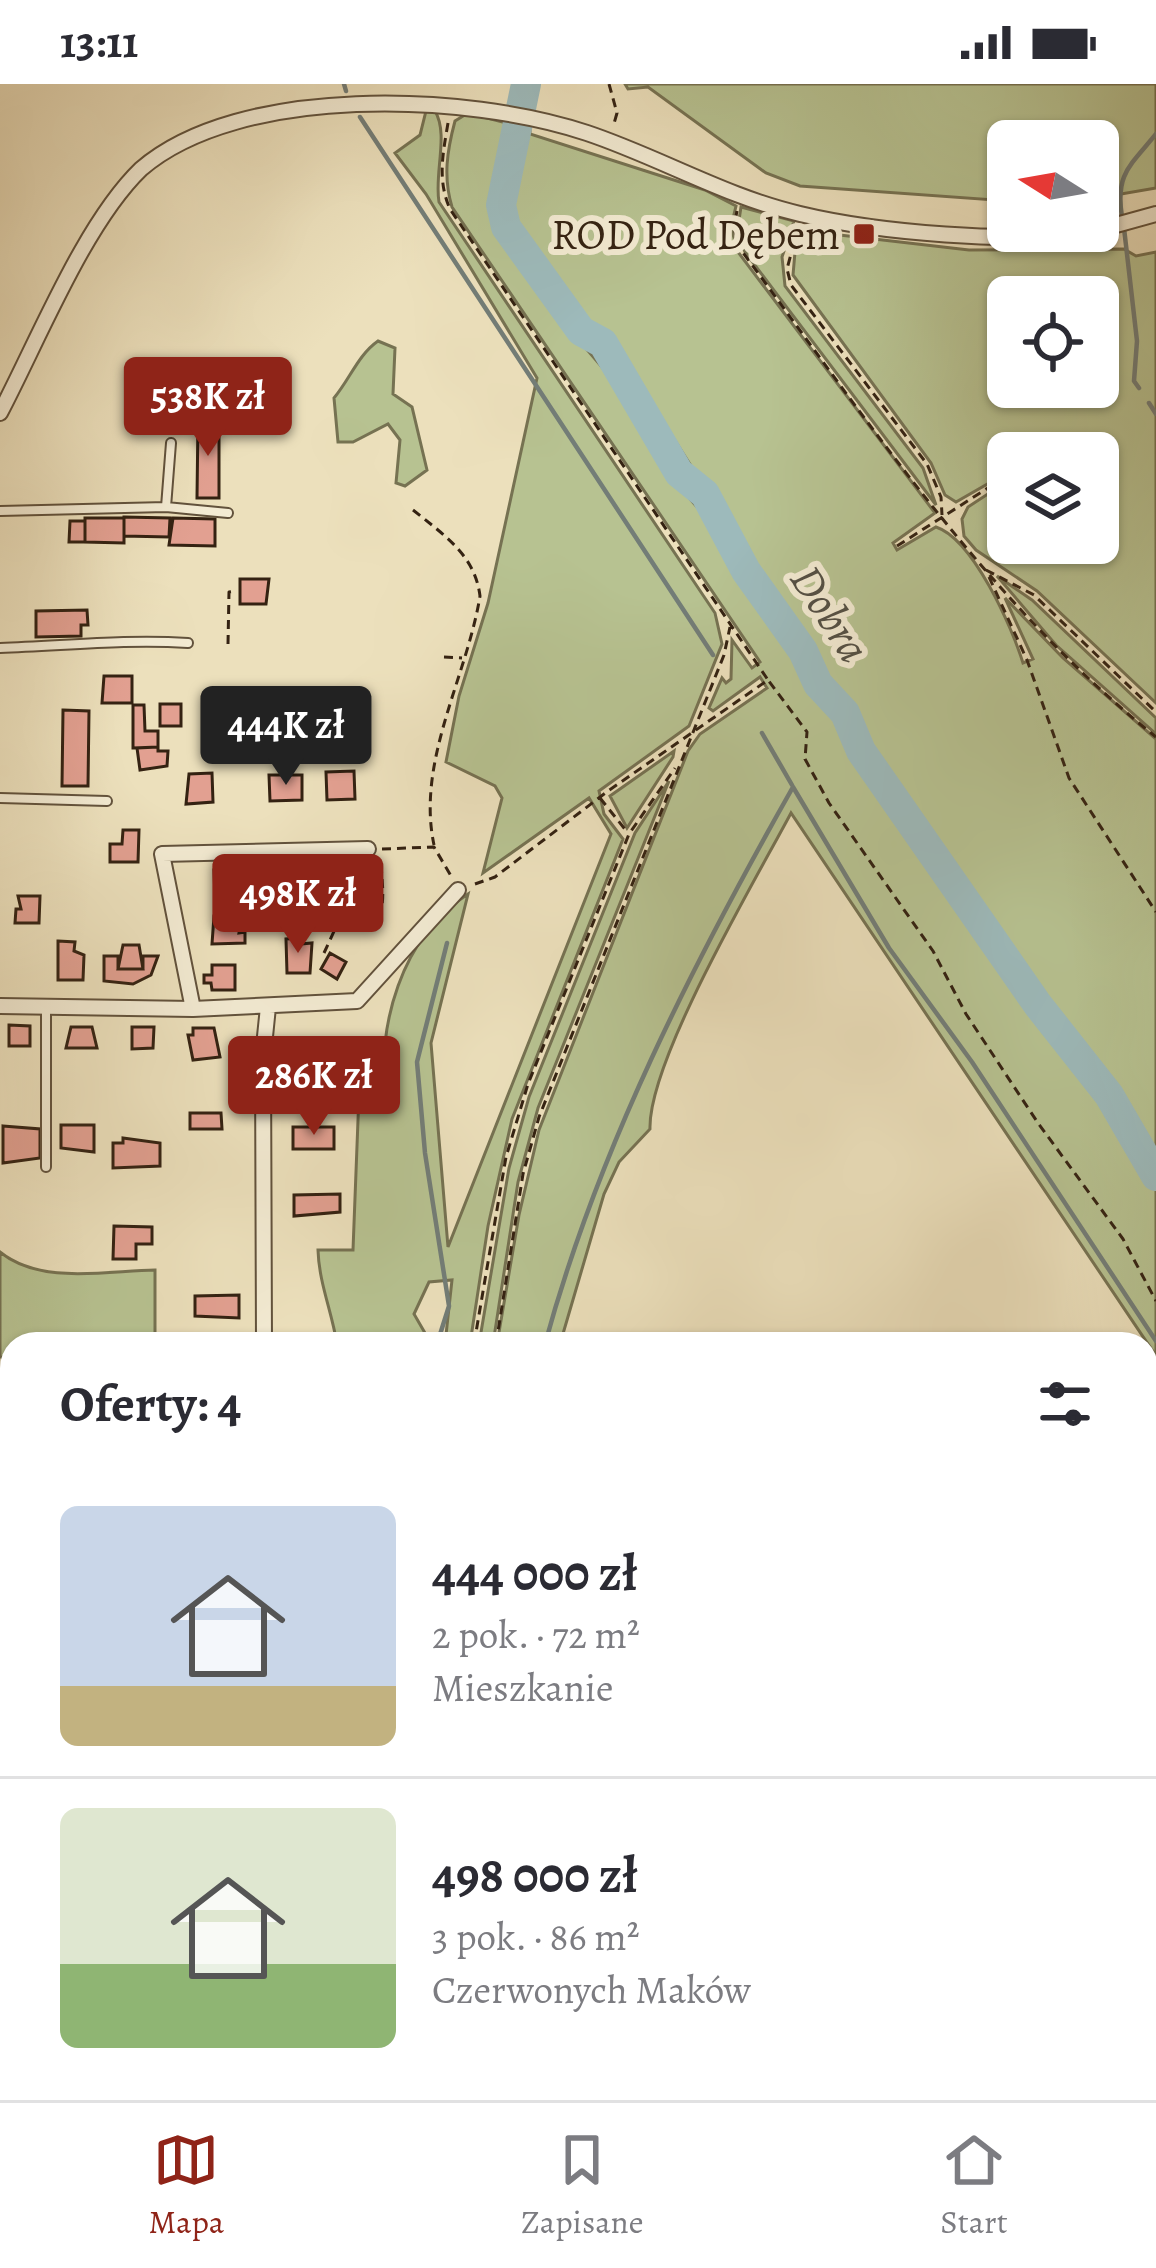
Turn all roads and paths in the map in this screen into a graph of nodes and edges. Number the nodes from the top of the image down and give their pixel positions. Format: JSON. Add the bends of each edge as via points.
{"nodes":[{"id":1,"x":609,"y":84,"type":"edge"},
{"id":2,"x":451,"y":104,"type":"junction"},
{"id":3,"x":609,"y":140,"type":"junction"},
{"id":4,"x":742,"y":196,"type":"junction"},
{"id":5,"x":802,"y":214,"type":"junction"},
{"id":6,"x":1156,"y":214,"type":"edge"},
{"id":7,"x":1119,"y":224,"type":"edge"},
{"id":8,"x":987,"y":234,"type":"edge"},
{"id":9,"x":0,"y":413,"type":"edge"},
{"id":10,"x":171,"y":443,"type":"dead end"},
{"id":11,"x":987,"y":489,"type":"edge"},
{"id":12,"x":166,"y":507,"type":"junction"},
{"id":13,"x":413,"y":510,"type":"dead end"},
{"id":14,"x":0,"y":511,"type":"edge"},
{"id":15,"x":228,"y":513,"type":"dead end"},
{"id":16,"x":942,"y":517,"type":"junction"},
{"id":17,"x":897,"y":546,"type":"dead end"},
{"id":18,"x":984,"y":569,"type":"junction"},
{"id":19,"x":236,"y":591,"type":"dead end"},
{"id":20,"x":730,"y":627,"type":"junction"},
{"id":21,"x":188,"y":643,"type":"dead end"},
{"id":22,"x":228,"y":644,"type":"dead end"},
{"id":23,"x":0,"y":648,"type":"edge"},
{"id":24,"x":444,"y":656,"type":"dead end"},
{"id":25,"x":464,"y":658,"type":"junction"},
{"id":26,"x":768,"y":680,"type":"junction"},
{"id":27,"x":1156,"y":712,"type":"edge"},
{"id":28,"x":694,"y":730,"type":"junction"},
{"id":29,"x":1156,"y":736,"type":"edge"},
{"id":30,"x":680,"y":760,"type":"junction"},
{"id":31,"x":599,"y":797,"type":"junction"},
{"id":32,"x":0,"y":798,"type":"edge"},
{"id":33,"x":106,"y":801,"type":"dead end"},
{"id":34,"x":629,"y":834,"type":"junction"},
{"id":35,"x":434,"y":847,"type":"junction"},
{"id":36,"x":368,"y":849,"type":"joint"},
{"id":37,"x":381,"y":862,"type":"dead end"},
{"id":38,"x":458,"y":890,"type":"junction"},
{"id":39,"x":1156,"y":912,"type":"edge"},
{"id":40,"x":336,"y":926,"type":"junction"},
{"id":41,"x":299,"y":938,"type":"dead end"},
{"id":42,"x":324,"y":953,"type":"dead end"},
{"id":43,"x":0,"y":1006,"type":"edge"},
{"id":44,"x":46,"y":1006,"type":"junction"},
{"id":45,"x":268,"y":1007,"type":"junction"},
{"id":46,"x":193,"y":1009,"type":"junction"},
{"id":47,"x":46,"y":1167,"type":"dead end"},
{"id":48,"x":1156,"y":1301,"type":"edge"},
{"id":49,"x":263,"y":1332,"type":"edge"},
{"id":50,"x":476,"y":1332,"type":"edge"},
{"id":51,"x":498,"y":1332,"type":"edge"}],
"edges":[{"from":1,"to":3,"type":"path","via":[[617,113]]},
{"from":2,"to":3,"type":"street","via":[[542,118]]},
{"from":2,"to":9,"type":"street","via":[[270,109],[235,115],[165,150],[140,170],[90,241]]},
{"from":2,"to":20,"type":"path","via":[[441,168],[450,209]]},
{"from":3,"to":4,"type":"street"},
{"from":4,"to":5,"type":"street"},
{"from":4,"to":16,"type":"path","via":[[738,246]]},
{"from":5,"to":8,"type":"street"},
{"from":5,"to":16,"type":"path","via":[[787,269],[791,285],[927,464]]},
{"from":6,"to":7,"type":"street"},
{"from":10,"to":12,"type":"lane"},
{"from":11,"to":16,"type":"path"},
{"from":12,"to":14,"type":"lane"},
{"from":12,"to":15,"type":"lane"},
{"from":13,"to":25,"type":"path","via":[[452,541],[478,580]]},
{"from":16,"to":17,"type":"path"},
{"from":16,"to":18,"type":"path"},
{"from":18,"to":27,"type":"path","via":[[1034,595]]},
{"from":18,"to":29,"type":"path","via":[[1052,645]]},
{"from":18,"to":39,"type":"path","via":[[1069,778]]},
{"from":19,"to":22,"type":"path","via":[[229,592]]},
{"from":20,"to":26,"type":"path"},
{"from":20,"to":28,"type":"path"},
{"from":21,"to":23,"type":"lane"},
{"from":24,"to":25,"type":"path"},
{"from":25,"to":35,"type":"path","via":[[433,777]]},
{"from":26,"to":28,"type":"path"},
{"from":26,"to":48,"type":"path","via":[[807,732],[805,759],[829,803],[1123,1239]]},
{"from":28,"to":30,"type":"path"},
{"from":28,"to":31,"type":"path"},
{"from":30,"to":34,"type":"path"},
{"from":30,"to":51,"type":"path","via":[[539,1117]]},
{"from":31,"to":34,"type":"path"},
{"from":31,"to":38,"type":"path","via":[[495,878]]},
{"from":32,"to":33,"type":"lane"},
{"from":34,"to":50,"type":"path","via":[[518,1118]]},
{"from":35,"to":36,"type":"path"},
{"from":35,"to":38,"type":"path"},
{"from":36,"to":46,"type":"street","via":[[162,854]]},
{"from":37,"to":40,"type":"path","via":[[376,922]]},
{"from":38,"to":45,"type":"street","via":[[358,1001]]},
{"from":40,"to":41,"type":"path","via":[[329,909],[308,915]]},
{"from":40,"to":42,"type":"path"},
{"from":43,"to":44,"type":"street"},
{"from":44,"to":46,"type":"street"},
{"from":44,"to":47,"type":"lane"},
{"from":45,"to":46,"type":"street"},
{"from":45,"to":49,"type":"street"}]}
